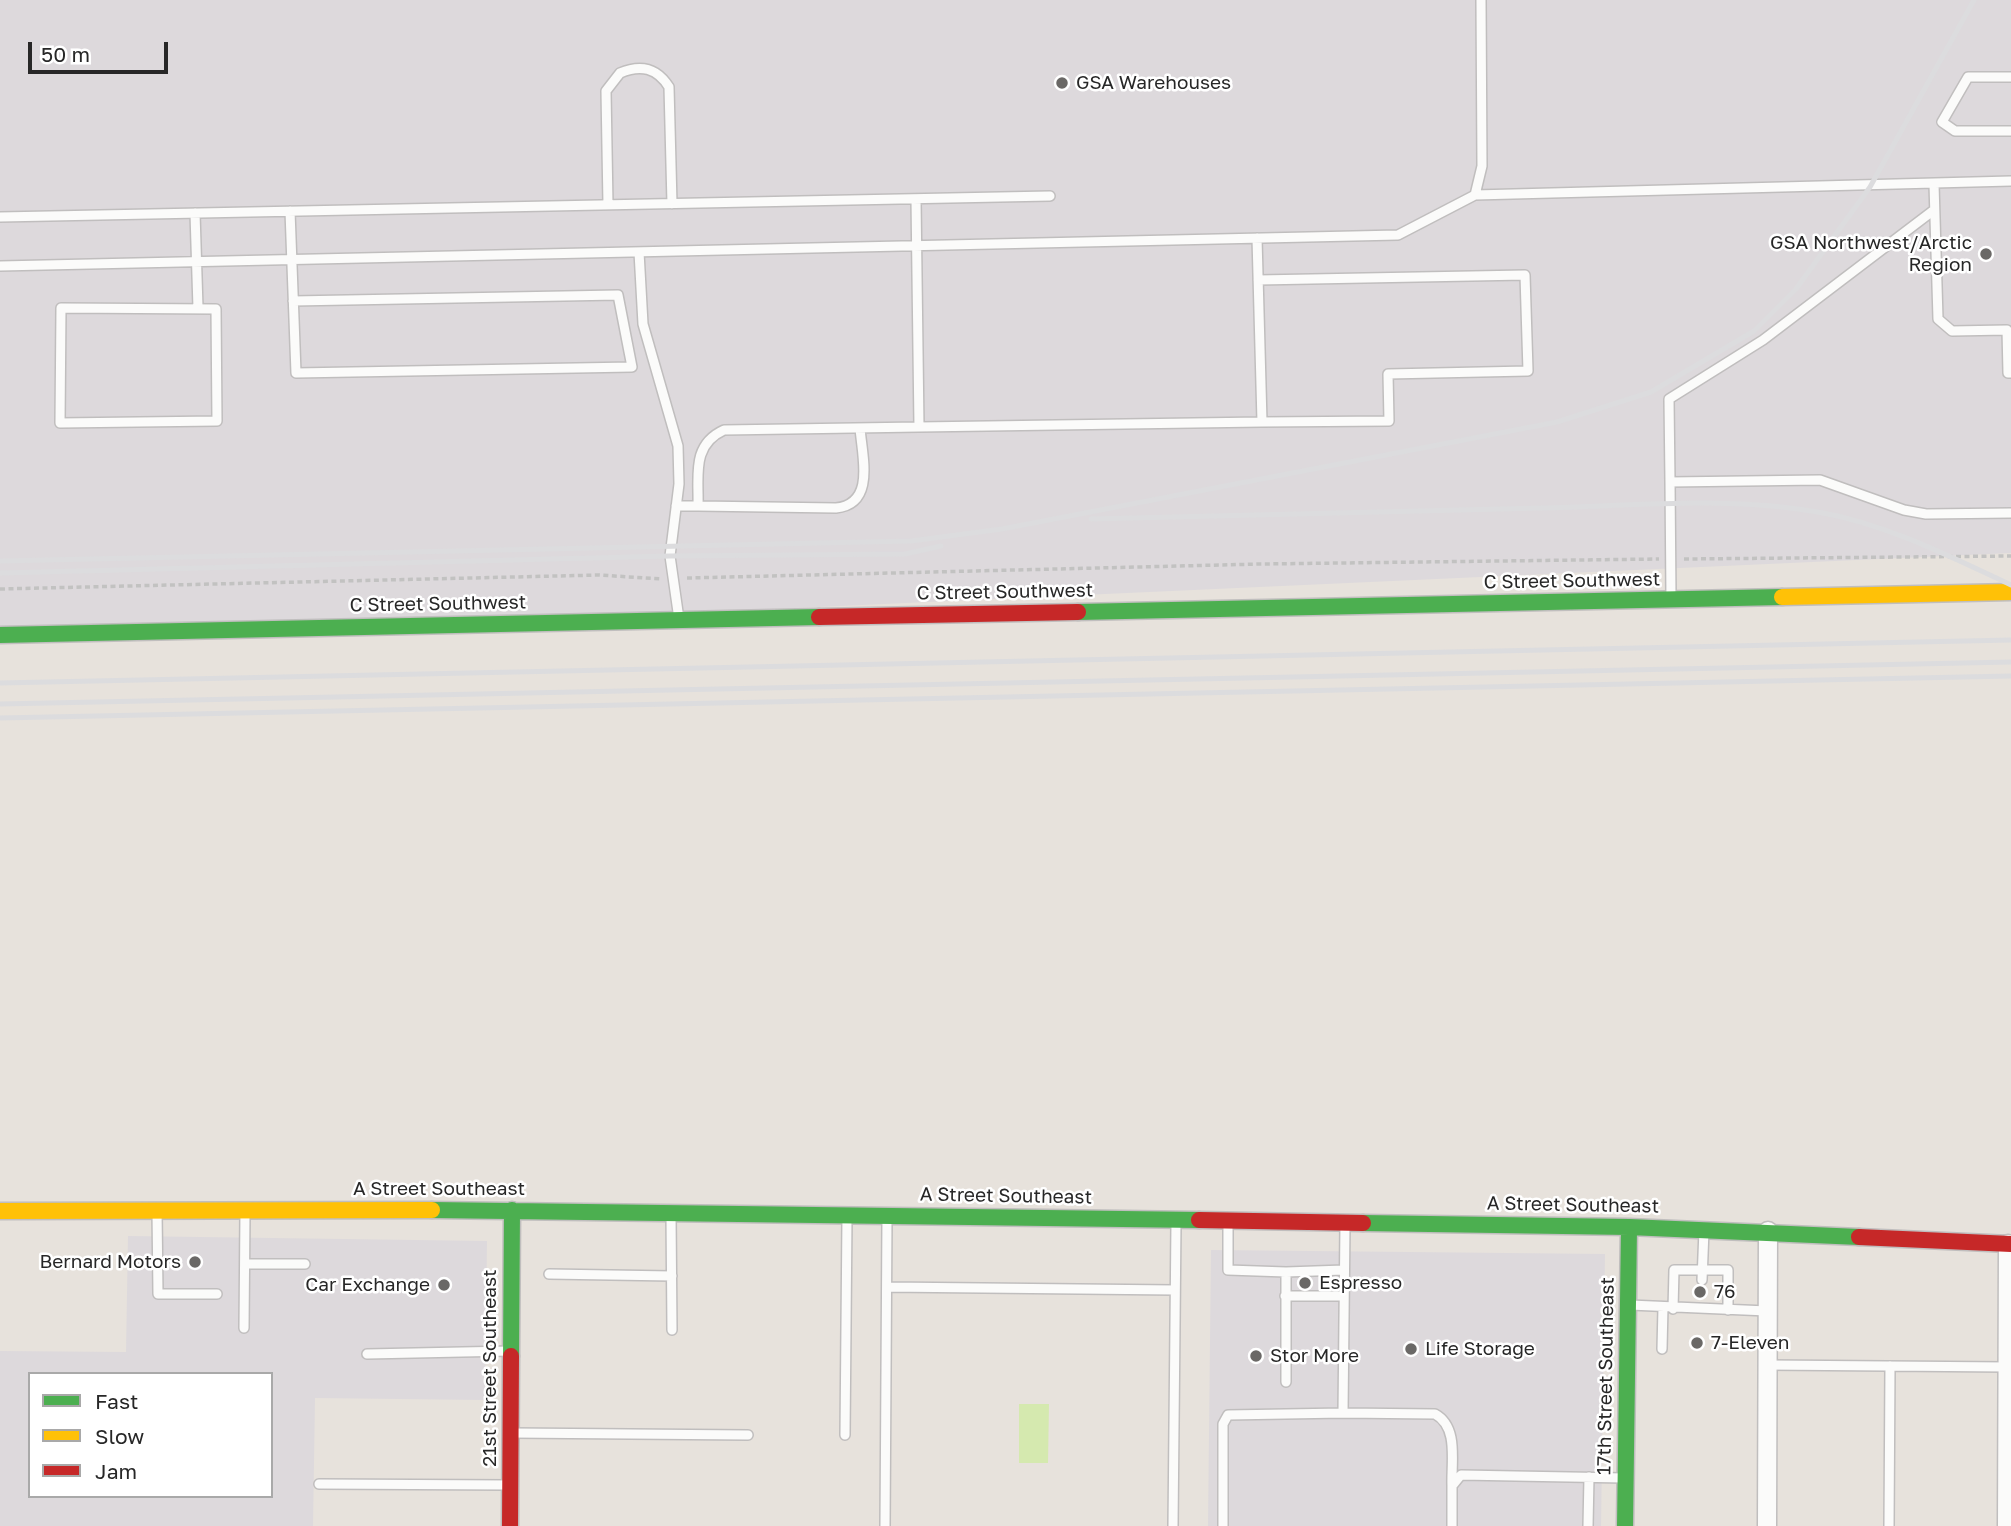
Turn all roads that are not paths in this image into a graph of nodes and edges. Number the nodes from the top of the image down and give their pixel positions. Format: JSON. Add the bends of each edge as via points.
{"nodes":[{"id":1,"x":1481,"y":0,"type":"edge"},
{"id":2,"x":2011,"y":77,"type":"edge"},
{"id":3,"x":2011,"y":131,"type":"edge"},
{"id":4,"x":2011,"y":181,"type":"edge"},
{"id":5,"x":1934,"y":184,"type":"junction"},
{"id":6,"x":1475,"y":195,"type":"junction"},
{"id":7,"x":1050,"y":196,"type":"dead end"},
{"id":8,"x":916,"y":199,"type":"junction"},
{"id":9,"x":672,"y":204,"type":"junction"},
{"id":10,"x":608,"y":205,"type":"junction"},
{"id":11,"x":1934,"y":210,"type":"junction"},
{"id":12,"x":290,"y":211,"type":"junction"},
{"id":13,"x":195,"y":213,"type":"junction"},
{"id":14,"x":0,"y":217,"type":"edge"},
{"id":15,"x":1257,"y":238,"type":"junction"},
{"id":16,"x":917,"y":246,"type":"junction"},
{"id":17,"x":639,"y":252,"type":"junction"},
{"id":18,"x":292,"y":260,"type":"junction"},
{"id":19,"x":198,"y":262,"type":"junction"},
{"id":20,"x":0,"y":266,"type":"edge"},
{"id":21,"x":1258,"y":280,"type":"junction"},
{"id":22,"x":293,"y":301,"type":"junction"},
{"id":23,"x":198,"y":308,"type":"junction"},
{"id":24,"x":2011,"y":373,"type":"edge"},
{"id":25,"x":1262,"y":422,"type":"junction"},
{"id":26,"x":919,"y":427,"type":"junction"},
{"id":27,"x":860,"y":428,"type":"junction"},
{"id":28,"x":1670,"y":482,"type":"junction"},
{"id":29,"x":676,"y":506,"type":"junction"},
{"id":30,"x":698,"y":506,"type":"junction"},
{"id":31,"x":2011,"y":513,"type":"edge"},
{"id":32,"x":2011,"y":592,"type":"edge"},
{"id":33,"x":1671,"y":600,"type":"junction"},
{"id":34,"x":679,"y":620,"type":"junction"},
{"id":35,"x":0,"y":635,"type":"edge"},
{"id":36,"x":157,"y":1209,"type":"junction"},
{"id":37,"x":244,"y":1210,"type":"junction"},
{"id":38,"x":512,"y":1210,"type":"junction"},
{"id":39,"x":0,"y":1211,"type":"edge"},
{"id":40,"x":671,"y":1213,"type":"junction"},
{"id":41,"x":847,"y":1215,"type":"junction"},
{"id":42,"x":887,"y":1216,"type":"junction"},
{"id":43,"x":1175,"y":1220,"type":"junction"},
{"id":44,"x":1228,"y":1221,"type":"junction"},
{"id":45,"x":1345,"y":1222,"type":"junction"},
{"id":46,"x":1629,"y":1227,"type":"junction"},
{"id":47,"x":1704,"y":1229,"type":"junction"},
{"id":48,"x":1768,"y":1231,"type":"junction"},
{"id":49,"x":2009,"y":1244,"type":"edge"},
{"id":50,"x":244,"y":1264,"type":"junction"},
{"id":51,"x":305,"y":1264,"type":"dead end"},
{"id":52,"x":1345,"y":1270,"type":"junction"},
{"id":53,"x":1286,"y":1272,"type":"junction"},
{"id":54,"x":549,"y":1274,"type":"dead end"},
{"id":55,"x":1702,"y":1275,"type":"junction"},
{"id":56,"x":672,"y":1276,"type":"junction"},
{"id":57,"x":887,"y":1287,"type":"junction"},
{"id":58,"x":1175,"y":1290,"type":"junction"},
{"id":59,"x":217,"y":1294,"type":"dead end"},
{"id":60,"x":1285,"y":1296,"type":"junction"},
{"id":61,"x":1344,"y":1296,"type":"junction"},
{"id":62,"x":1629,"y":1305,"type":"junction"},
{"id":63,"x":1668,"y":1308,"type":"junction"},
{"id":64,"x":1728,"y":1310,"type":"junction"},
{"id":65,"x":1767,"y":1311,"type":"junction"},
{"id":66,"x":244,"y":1328,"type":"dead end"},
{"id":67,"x":672,"y":1330,"type":"dead end"},
{"id":68,"x":1662,"y":1349,"type":"dead end"},
{"id":69,"x":512,"y":1351,"type":"junction"},
{"id":70,"x":367,"y":1354,"type":"dead end"},
{"id":71,"x":1768,"y":1365,"type":"junction"},
{"id":72,"x":1891,"y":1366,"type":"junction"},
{"id":73,"x":2007,"y":1367,"type":"junction"},
{"id":74,"x":1286,"y":1382,"type":"dead end"},
{"id":75,"x":1343,"y":1413,"type":"junction"},
{"id":76,"x":511,"y":1433,"type":"junction"},
{"id":77,"x":748,"y":1435,"type":"dead end"},
{"id":78,"x":845,"y":1435,"type":"dead end"},
{"id":79,"x":1588,"y":1477,"type":"junction"},
{"id":80,"x":1626,"y":1478,"type":"junction"},
{"id":81,"x":319,"y":1484,"type":"dead end"},
{"id":82,"x":510,"y":1485,"type":"junction"},
{"id":83,"x":1452,"y":1486,"type":"junction"},
{"id":84,"x":510,"y":1526,"type":"edge"},
{"id":85,"x":885,"y":1526,"type":"edge"},
{"id":86,"x":1173,"y":1526,"type":"edge"},
{"id":87,"x":1223,"y":1526,"type":"edge"},
{"id":88,"x":1452,"y":1526,"type":"edge"},
{"id":89,"x":1588,"y":1526,"type":"edge"},
{"id":90,"x":1625,"y":1526,"type":"edge"},
{"id":91,"x":1767,"y":1526,"type":"edge"},
{"id":92,"x":1889,"y":1526,"type":"edge"},
{"id":93,"x":2007,"y":1526,"type":"edge"}],
"edges":[{"from":1,"to":6,"type":"lane","via":[[1482,166]]},
{"from":2,"to":3,"type":"lane","via":[[1968,77],[1942,122],[1955,131]]},
{"from":4,"to":5,"type":"lane"},
{"from":5,"to":6,"type":"lane"},
{"from":5,"to":11,"type":"lane"},
{"from":6,"to":15,"type":"lane","via":[[1398,235]]},
{"from":7,"to":8,"type":"lane"},
{"from":8,"to":9,"type":"lane"},
{"from":8,"to":16,"type":"lane"},
{"from":9,"to":10,"type":"lane"},
{"from":9,"to":10,"type":"lane","via":[[669,87],[663,78],[642,67],[620,73],[606,91]]},
{"from":10,"to":12,"type":"lane"},
{"from":11,"to":24,"type":"lane","via":[[1938,319],[1952,331],[2007,330]]},
{"from":11,"to":28,"type":"lane","via":[[1763,340],[1669,399]]},
{"from":12,"to":13,"type":"lane"},
{"from":12,"to":18,"type":"lane"},
{"from":13,"to":14,"type":"lane"},
{"from":13,"to":19,"type":"lane"},
{"from":15,"to":16,"type":"lane"},
{"from":15,"to":21,"type":"lane"},
{"from":16,"to":17,"type":"lane"},
{"from":16,"to":26,"type":"lane"},
{"from":17,"to":18,"type":"lane"},
{"from":17,"to":29,"type":"lane","via":[[643,324],[678,446]]},
{"from":18,"to":19,"type":"lane"},
{"from":18,"to":22,"type":"lane"},
{"from":19,"to":20,"type":"lane"},
{"from":19,"to":23,"type":"lane"},
{"from":21,"to":25,"type":"lane"},
{"from":21,"to":25,"type":"lane","via":[[1525,275],[1528,371],[1388,374],[1389,421]]},
{"from":22,"to":22,"type":"lane","via":[[296,373],[632,367],[618,295]]},
{"from":23,"to":23,"type":"lane","via":[[216,309],[216,421],[60,423],[61,308]]},
{"from":25,"to":26,"type":"lane"},
{"from":26,"to":27,"type":"lane"},
{"from":27,"to":30,"type":"lane","via":[[735,429],[713,435],[699,453]]},
{"from":27,"to":30,"type":"lane","via":[[864,480],[853,503],[836,508]]},
{"from":28,"to":31,"type":"lane","via":[[1820,480],[1926,514]]},
{"from":28,"to":33,"type":"lane"},
{"from":29,"to":30,"type":"lane"},
{"from":29,"to":34,"type":"lane","via":[[670,556]]},
{"from":32,"to":33,"type":"main road","name":"C Street Southwest"},
{"from":33,"to":34,"type":"main road","name":"C Street Southwest"},
{"from":34,"to":35,"type":"main road","name":"C Street Southwest"},
{"from":36,"to":37,"type":"main road","name":"A Street Southeast"},
{"from":36,"to":39,"type":"main road","name":"A Street Southeast"},
{"from":36,"to":59,"type":"lane","via":[[158,1294]]},
{"from":37,"to":38,"type":"main road","name":"A Street Southeast"},
{"from":37,"to":50,"type":"lane"},
{"from":38,"to":40,"type":"main road","name":"A Street Southeast"},
{"from":38,"to":69,"type":"main road","name":"21st Street Southeast"},
{"from":40,"to":41,"type":"main road","name":"A Street Southeast"},
{"from":40,"to":56,"type":"lane"},
{"from":41,"to":42,"type":"main road","name":"A Street Southeast"},
{"from":41,"to":78,"type":"lane"},
{"from":42,"to":43,"type":"main road","name":"A Street Southeast"},
{"from":42,"to":57,"type":"lane"},
{"from":43,"to":44,"type":"main road","name":"A Street Southeast"},
{"from":43,"to":58,"type":"lane"},
{"from":44,"to":45,"type":"main road","name":"A Street Southeast"},
{"from":44,"to":53,"type":"lane","via":[[1228,1270]]},
{"from":45,"to":46,"type":"main road","name":"A Street Southeast"},
{"from":45,"to":52,"type":"lane"},
{"from":46,"to":47,"type":"main road","name":"A Street Southeast"},
{"from":46,"to":62,"type":"main road","name":"17th Street Southeast"},
{"from":47,"to":48,"type":"main road","name":"A Street Southeast"},
{"from":47,"to":55,"type":"lane"},
{"from":48,"to":49,"type":"main road","name":"A Street Southeast"},
{"from":48,"to":65,"type":"street"},
{"from":49,"to":73,"type":"street"},
{"from":50,"to":51,"type":"lane"},
{"from":50,"to":66,"type":"lane"},
{"from":52,"to":53,"type":"lane"},
{"from":52,"to":61,"type":"lane"},
{"from":53,"to":60,"type":"lane"},
{"from":54,"to":56,"type":"lane"},
{"from":55,"to":63,"type":"lane","via":[[1674,1270]]},
{"from":55,"to":64,"type":"lane","via":[[1728,1270]]},
{"from":56,"to":67,"type":"lane"},
{"from":57,"to":58,"type":"lane"},
{"from":57,"to":85,"type":"lane"},
{"from":58,"to":86,"type":"lane"},
{"from":60,"to":61,"type":"lane"},
{"from":60,"to":74,"type":"lane"},
{"from":61,"to":75,"type":"lane"},
{"from":62,"to":63,"type":"lane"},
{"from":62,"to":80,"type":"main road","name":"17th Street Southeast"},
{"from":63,"to":64,"type":"lane"},
{"from":63,"to":68,"type":"lane"},
{"from":64,"to":65,"type":"lane"},
{"from":65,"to":71,"type":"street"},
{"from":69,"to":70,"type":"lane"},
{"from":69,"to":76,"type":"main road","name":"21st Street Southeast"},
{"from":71,"to":72,"type":"lane"},
{"from":71,"to":91,"type":"street"},
{"from":72,"to":73,"type":"lane"},
{"from":72,"to":92,"type":"lane"},
{"from":73,"to":93,"type":"street"},
{"from":75,"to":83,"type":"lane","via":[[1435,1414],[1445,1419],[1451,1432]]},
{"from":75,"to":87,"type":"lane","via":[[1228,1415],[1223,1424]]},
{"from":76,"to":77,"type":"lane"},
{"from":76,"to":82,"type":"main road","name":"21st Street Southeast"},
{"from":79,"to":80,"type":"lane"},
{"from":79,"to":83,"type":"lane","via":[[1461,1475]]},
{"from":79,"to":89,"type":"lane"},
{"from":80,"to":90,"type":"main road","name":"17th Street Southeast"},
{"from":81,"to":82,"type":"lane"},
{"from":82,"to":84,"type":"main road","name":"21st Street Southeast"},
{"from":83,"to":88,"type":"lane"}]}
